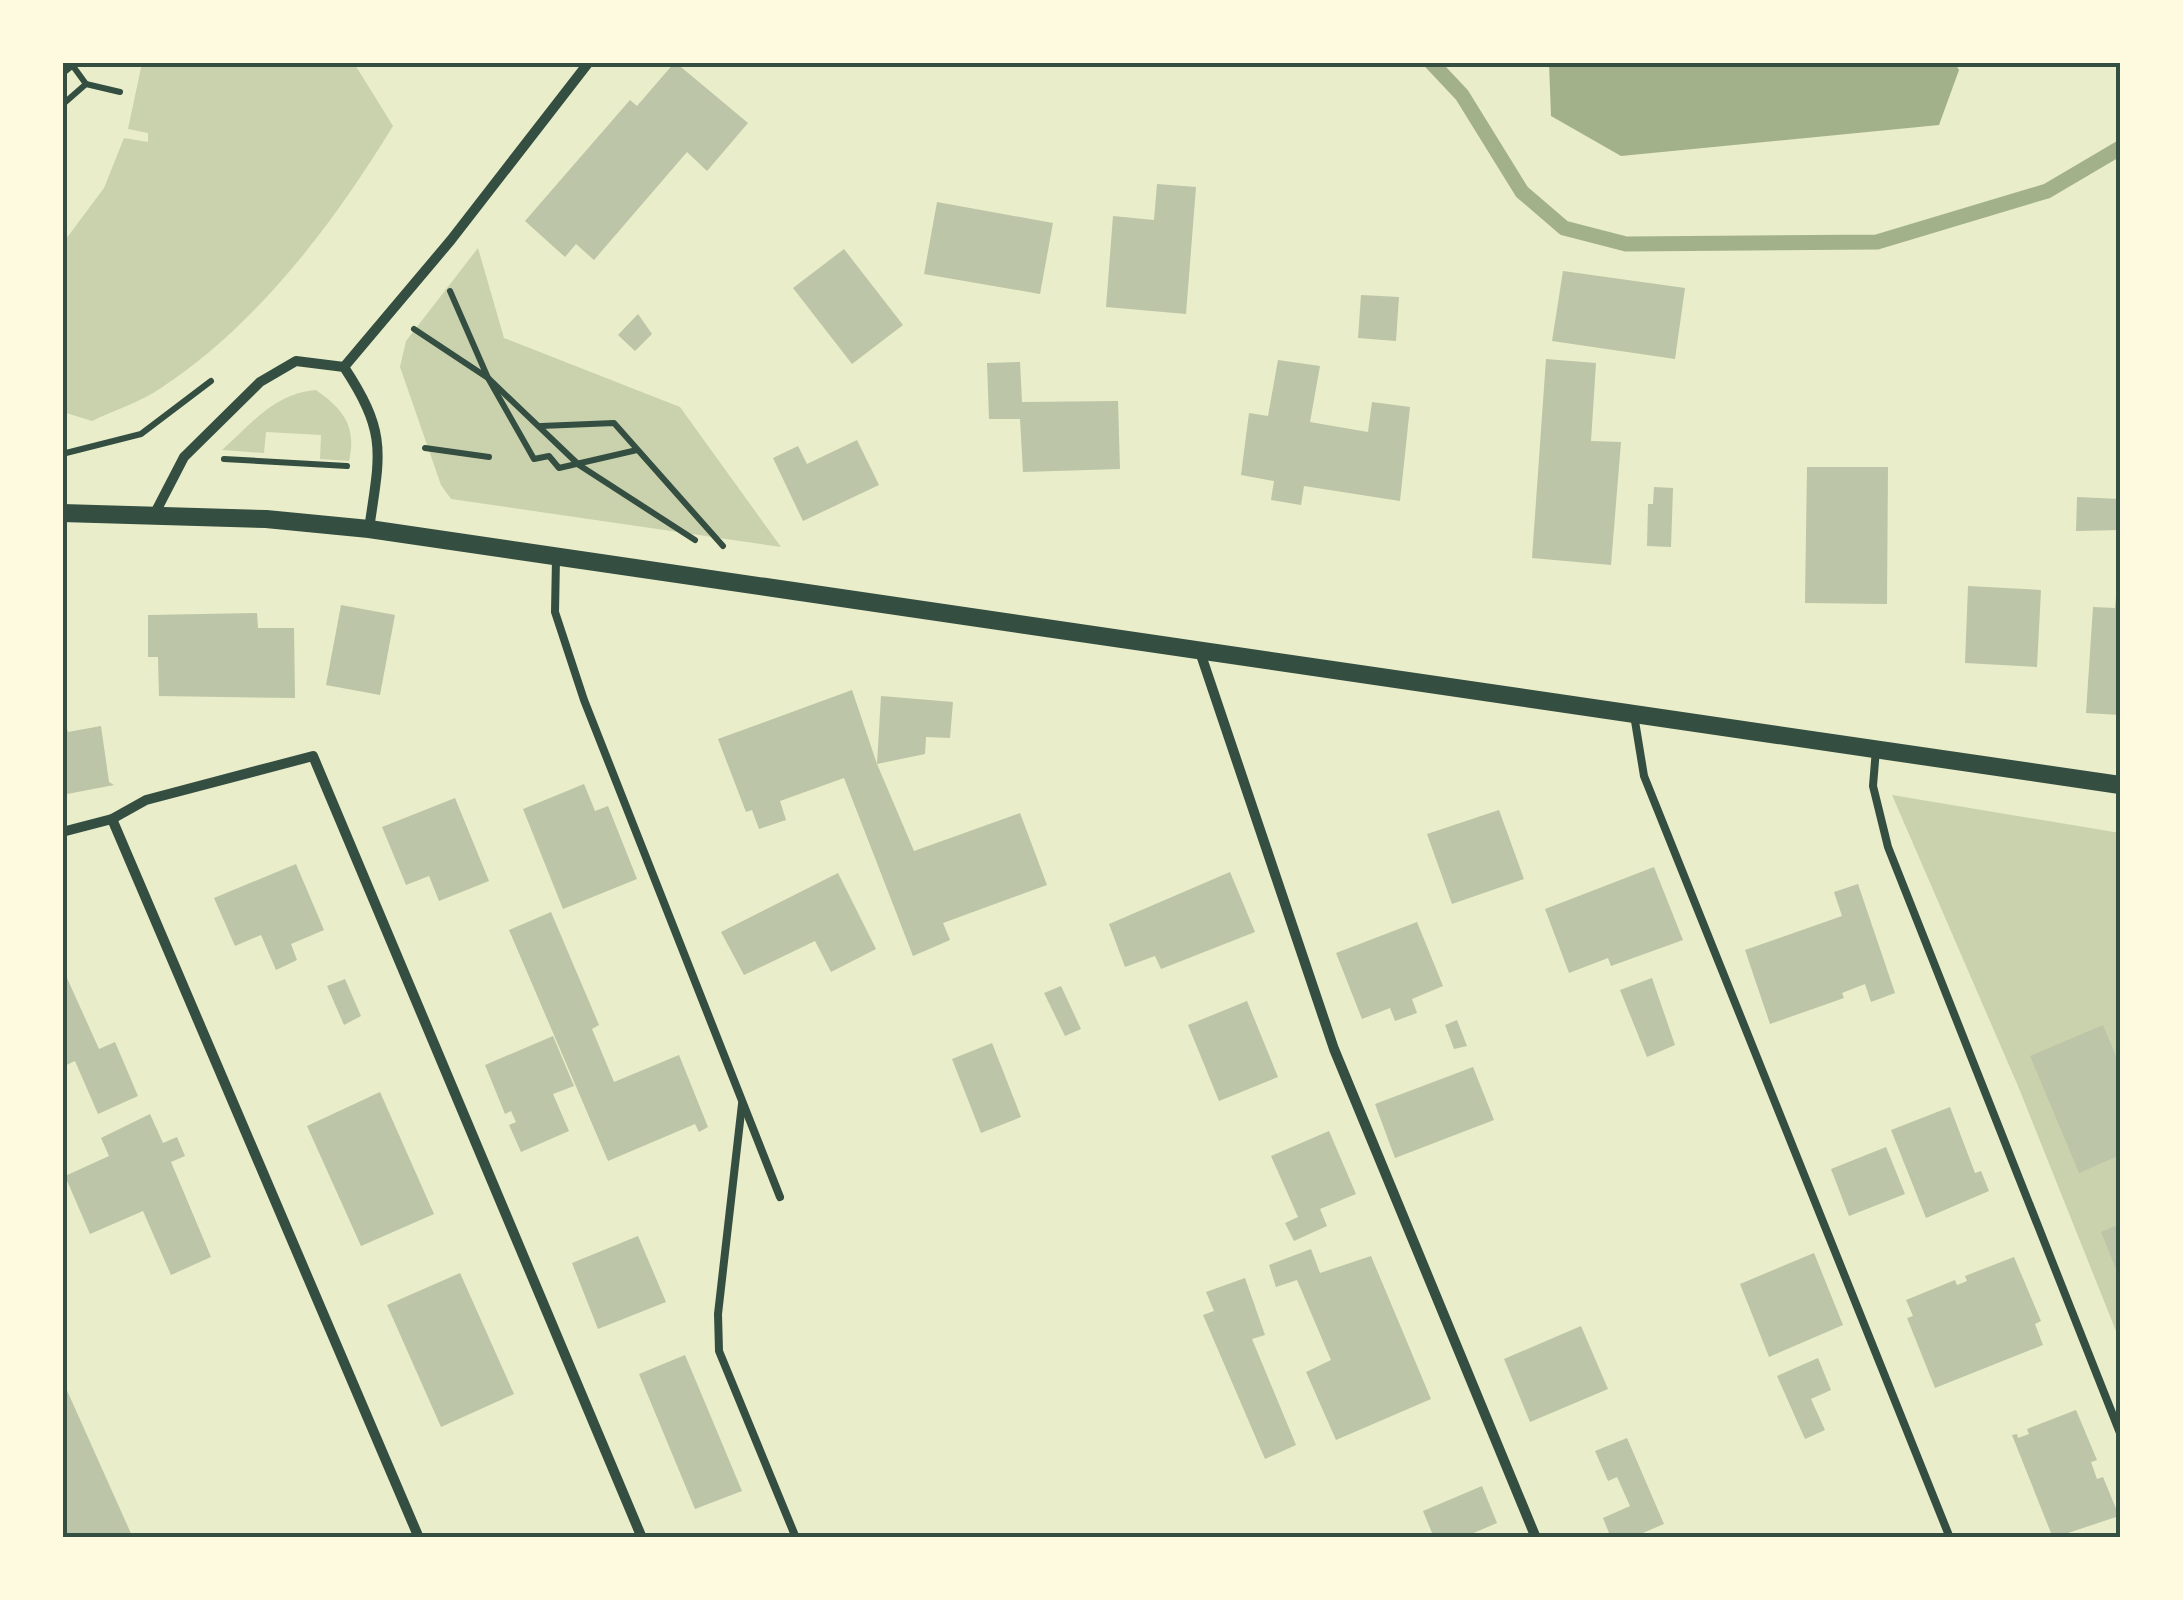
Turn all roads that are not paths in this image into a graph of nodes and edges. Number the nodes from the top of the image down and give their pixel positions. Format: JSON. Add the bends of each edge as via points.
{"nodes":[{"id":1,"x":589,"y":62,"type":"edge"},
{"id":2,"x":344,"y":366,"type":"junction"},
{"id":3,"x":155,"y":513,"type":"junction"},
{"id":4,"x":62,"y":514,"type":"edge"},
{"id":5,"x":369,"y":530,"type":"junction"},
{"id":6,"x":556,"y":558,"type":"junction"},
{"id":7,"x":1200,"y":652,"type":"junction"},
{"id":8,"x":1634,"y":715,"type":"junction"},
{"id":9,"x":1876,"y":750,"type":"junction"},
{"id":10,"x":2120,"y":785,"type":"edge"},
{"id":11,"x":112,"y":819,"type":"junction"},
{"id":12,"x":62,"y":832,"type":"edge"},
{"id":13,"x":742,"y":1100,"type":"junction"},
{"id":14,"x":780,"y":1196,"type":"dead end"},
{"id":15,"x":2120,"y":1433,"type":"edge"},
{"id":16,"x":419,"y":1538,"type":"edge"},
{"id":17,"x":642,"y":1538,"type":"edge"},
{"id":18,"x":796,"y":1538,"type":"edge"},
{"id":19,"x":1536,"y":1538,"type":"edge"},
{"id":20,"x":1950,"y":1538,"type":"edge"}],
"edges":[{"from":1,"to":2,"type":"street"},
{"from":2,"to":3,"type":"street","via":[[296,360],[260,382],[184,457]]},
{"from":2,"to":5,"type":"street","via":[[378,432]]},
{"from":3,"to":4,"type":"street"},
{"from":3,"to":5,"type":"street"},
{"from":5,"to":6,"type":"street"},
{"from":6,"to":7,"type":"street"},
{"from":6,"to":13,"type":"lane","via":[[552,594],[560,630]]},
{"from":7,"to":8,"type":"street"},
{"from":7,"to":19,"type":"street","via":[[1334,1049]]},
{"from":8,"to":9,"type":"street"},
{"from":8,"to":20,"type":"lane","via":[[1644,776]]},
{"from":9,"to":10,"type":"street"},
{"from":9,"to":15,"type":"lane","via":[[1873,786],[1888,847]]},
{"from":11,"to":12,"type":"street"},
{"from":11,"to":16,"type":"street"},
{"from":11,"to":17,"type":"street","via":[[146,800],[313,756]]},
{"from":13,"to":14,"type":"lane"},
{"from":13,"to":18,"type":"lane","via":[[719,1350]]}]}
